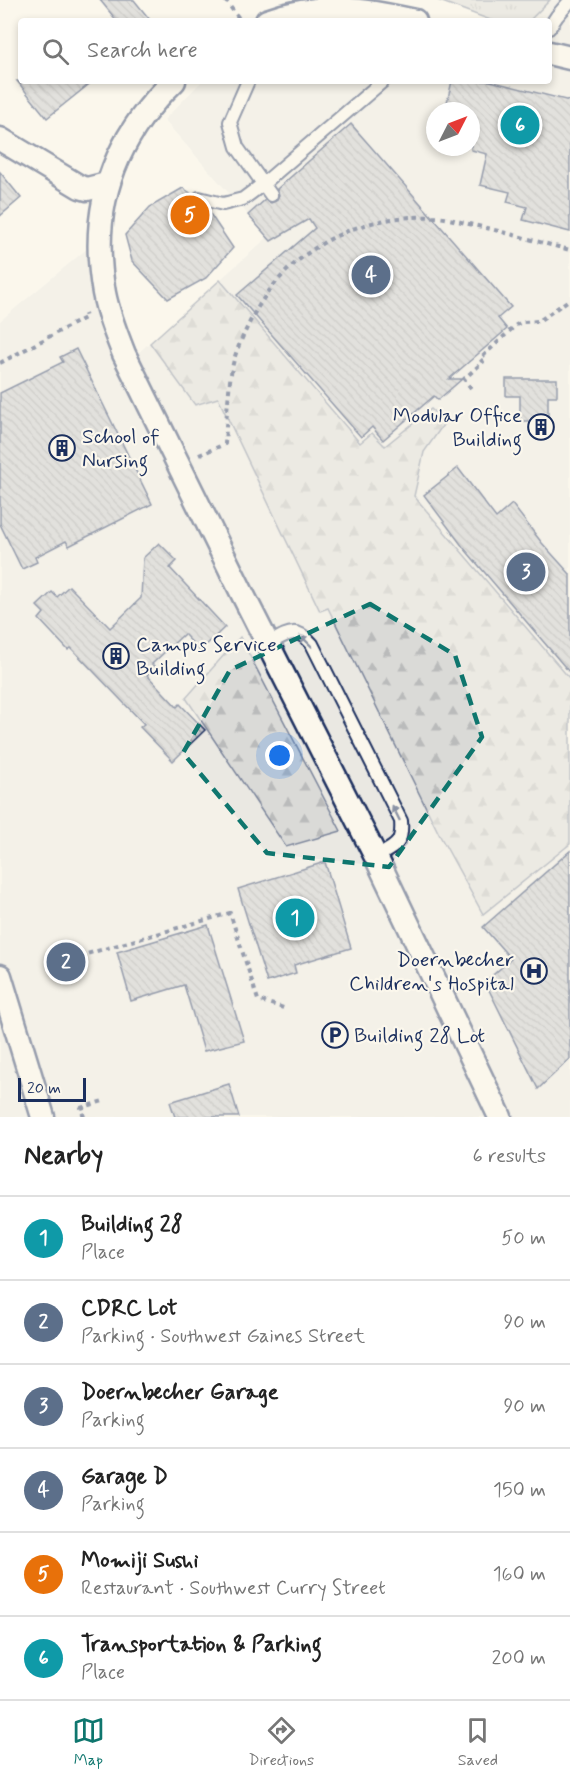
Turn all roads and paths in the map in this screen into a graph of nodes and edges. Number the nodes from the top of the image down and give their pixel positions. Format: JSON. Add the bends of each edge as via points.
{"nodes":[{"id":1,"x":225,"y":0,"type":"edge"},
{"id":2,"x":570,"y":2,"type":"edge"},
{"id":3,"x":239,"y":18,"type":"edge"},
{"id":4,"x":277,"y":18,"type":"edge"},
{"id":5,"x":402,"y":18,"type":"edge"},
{"id":6,"x":552,"y":23,"type":"edge"},
{"id":7,"x":552,"y":54,"type":"edge"},
{"id":8,"x":570,"y":58,"type":"edge"},
{"id":9,"x":171,"y":84,"type":"edge"},
{"id":10,"x":247,"y":84,"type":"edge"},
{"id":11,"x":380,"y":84,"type":"edge"},
{"id":12,"x":0,"y":139,"type":"edge"},
{"id":13,"x":107,"y":184,"type":"junction"},
{"id":14,"x":263,"y":184,"type":"junction"},
{"id":15,"x":271,"y":195,"type":"dead end"},
{"id":16,"x":199,"y":198,"type":"dead end"},
{"id":17,"x":570,"y":250,"type":"edge"},
{"id":18,"x":104,"y":293,"type":"junction"},
{"id":19,"x":570,"y":298,"type":"edge"},
{"id":20,"x":0,"y":363,"type":"edge"},
{"id":21,"x":471,"y":388,"type":"dead end"},
{"id":22,"x":198,"y":456,"type":"dead end"},
{"id":23,"x":268,"y":644,"type":"junction"},
{"id":24,"x":376,"y":857,"type":"junction"},
{"id":25,"x":62,"y":961,"type":"dead end"},
{"id":26,"x":0,"y":976,"type":"edge"},
{"id":27,"x":287,"y":1009,"type":"dead end"},
{"id":28,"x":106,"y":1100,"type":"dead end"},
{"id":29,"x":43,"y":1117,"type":"edge"},
{"id":30,"x":84,"y":1117,"type":"edge"},
{"id":31,"x":500,"y":1117,"type":"edge"}],
"edges":[{"from":1,"to":3,"type":"path"},
{"from":2,"to":6,"type":"lane"},
{"from":4,"to":5,"type":"street","via":[[343,9]]},
{"from":7,"to":8,"type":"street"},
{"from":9,"to":13,"type":"street","via":[[142,115]]},
{"from":10,"to":14,"type":"lane","via":[[230,122],[237,147]]},
{"from":11,"to":14,"type":"lane"},
{"from":12,"to":13,"type":"street","via":[[80,187]]},
{"from":13,"to":18,"type":"street","via":[[99,242]]},
{"from":14,"to":15,"type":"lane"},
{"from":14,"to":16,"type":"lane","via":[[243,199],[223,204]]},
{"from":17,"to":22,"type":"path","bridge":true,"via":[[435,217],[389,220],[331,239],[286,270],[253,313],[232,368],[225,444]]},
{"from":18,"to":20,"type":"path","via":[[82,302],[86,317]]},
{"from":18,"to":23,"type":"street","via":[[124,354]]},
{"from":19,"to":21,"type":"path","via":[[539,321],[516,325],[464,379]]},
{"from":23,"to":24,"type":"street"},
{"from":24,"to":23,"type":"lane","one_way":true,"via":[[396,846],[401,821],[312,644],[298,633]]},
{"from":24,"to":31,"type":"street"},
{"from":25,"to":27,"type":"path","via":[[230,913],[258,1000]]},
{"from":26,"to":29,"type":"street"},
{"from":28,"to":30,"type":"path","via":[[81,1108]]}]}
